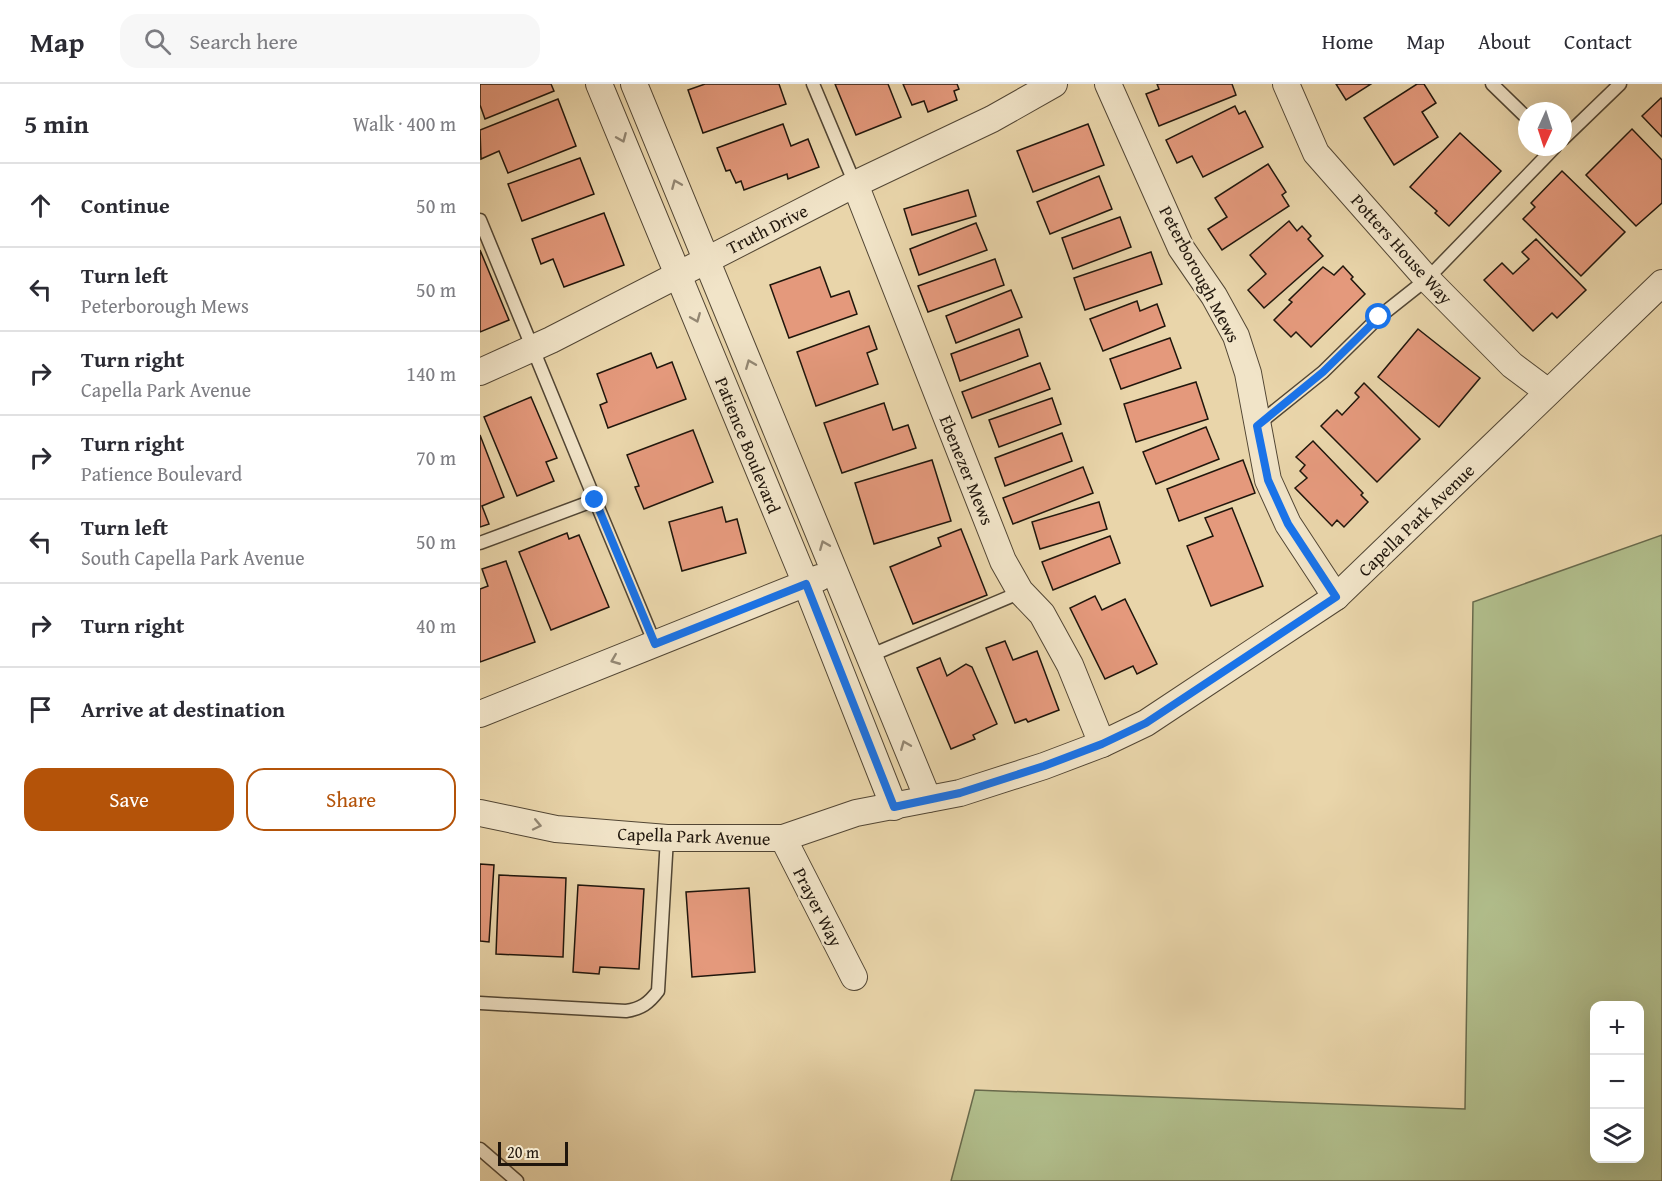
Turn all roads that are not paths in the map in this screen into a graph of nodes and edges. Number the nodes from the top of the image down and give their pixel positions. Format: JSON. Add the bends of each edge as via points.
{"nodes":[{"id":1,"x":599,"y":84,"type":"edge"},
{"id":2,"x":634,"y":84,"type":"edge"},
{"id":3,"x":813,"y":84,"type":"edge"},
{"id":4,"x":1054,"y":84,"type":"edge"},
{"id":5,"x":1108,"y":84,"type":"edge"},
{"id":6,"x":1286,"y":84,"type":"edge"},
{"id":7,"x":1492,"y":84,"type":"edge"},
{"id":8,"x":1620,"y":84,"type":"edge"},
{"id":9,"x":1518,"y":109,"type":"edge"},
{"id":10,"x":1572,"y":130,"type":"edge"},
{"id":11,"x":1546,"y":156,"type":"edge"},
{"id":12,"x":855,"y":184,"type":"junction"},
{"id":13,"x":480,"y":220,"type":"edge"},
{"id":14,"x":708,"y":259,"type":"junction"},
{"id":15,"x":678,"y":275,"type":"junction"},
{"id":16,"x":1427,"y":279,"type":"junction"},
{"id":17,"x":1662,"y":283,"type":"edge"},
{"id":18,"x":532,"y":349,"type":"junction"},
{"id":19,"x":480,"y":372,"type":"edge"},
{"id":20,"x":1548,"y":392,"type":"junction"},
{"id":21,"x":1257,"y":426,"type":"junction"},
{"id":22,"x":595,"y":500,"type":"junction"},
{"id":23,"x":480,"y":543,"type":"edge"},
{"id":24,"x":835,"y":572,"type":"junction"},
{"id":25,"x":806,"y":584,"type":"junction"},
{"id":26,"x":1021,"y":592,"type":"junction"},
{"id":27,"x":1336,"y":597,"type":"junction"},
{"id":28,"x":655,"y":644,"type":"junction"},
{"id":29,"x":869,"y":656,"type":"junction"},
{"id":30,"x":480,"y":714,"type":"edge"},
{"id":31,"x":1102,"y":744,"type":"junction"},
{"id":32,"x":928,"y":799,"type":"junction"},
{"id":33,"x":894,"y":807,"type":"junction"},
{"id":34,"x":480,"y":813,"type":"edge"},
{"id":35,"x":667,"y":838,"type":"junction"},
{"id":36,"x":783,"y":838,"type":"junction"},
{"id":37,"x":854,"y":976,"type":"dead end"},
{"id":38,"x":480,"y":1003,"type":"edge"},
{"id":39,"x":480,"y":1149,"type":"edge"},
{"id":40,"x":517,"y":1181,"type":"edge"}],
"edges":[{"from":1,"to":15,"type":"street","name":"Patience Boulevard","one_way":true},
{"from":14,"to":2,"type":"street","name":"Patience Boulevard","one_way":true},
{"from":3,"to":12,"type":"lane"},
{"from":4,"to":12,"type":"street","name":"Truth Drive","via":[[992,119]]},
{"from":5,"to":21,"type":"street","name":"Peterborough Mews","via":[[1181,248],[1236,336],[1248,373]]},
{"from":6,"to":16,"type":"street","name":"Potters House Way","via":[[1316,153]]},
{"from":7,"to":9,"type":"lane"},
{"from":8,"to":10,"type":"lane"},
{"from":11,"to":16,"type":"lane"},
{"from":12,"to":14,"type":"street","name":"Truth Drive"},
{"from":12,"to":26,"type":"street","name":"Ebenezer Mews","via":[[1003,561]]},
{"from":13,"to":18,"type":"lane"},
{"from":14,"to":15,"type":"street","name":"Truth Drive"},
{"from":24,"to":14,"type":"street","name":"Patience Boulevard","one_way":true},
{"from":15,"to":18,"type":"street","name":"Truth Drive"},
{"from":15,"to":25,"type":"street","name":"Patience Boulevard","one_way":true},
{"from":16,"to":20,"type":"street","name":"Potters House Way","via":[[1512,365]]},
{"from":16,"to":21,"type":"lane"},
{"from":17,"to":20,"type":"street","name":"Capella Park Avenue"},
{"from":18,"to":19,"type":"street","name":"Truth Drive"},
{"from":18,"to":22,"type":"lane"},
{"from":20,"to":27,"type":"street","name":"Capella Park Avenue"},
{"from":21,"to":27,"type":"street","name":"Peterborough Mews","via":[[1268,480],[1288,524]]},
{"from":22,"to":23,"type":"lane"},
{"from":22,"to":28,"type":"lane"},
{"from":24,"to":25,"type":"street"},
{"from":24,"to":29,"type":"street","name":"Patience Boulevard"},
{"from":25,"to":28,"type":"street"},
{"from":25,"to":33,"type":"street","name":"Patience Boulevard"},
{"from":26,"to":29,"type":"lane"},
{"from":26,"to":31,"type":"street","name":"Ebenezer Mews","via":[[1042,614],[1070,665]]},
{"from":27,"to":31,"type":"street","name":"Capella Park Avenue","via":[[1146,723]]},
{"from":28,"to":30,"type":"street","one_way":true},
{"from":32,"to":29,"type":"street","name":"Patience Boulevard","one_way":true},
{"from":31,"to":32,"type":"street","name":"Capella Park Avenue","via":[[960,793]]},
{"from":32,"to":33,"type":"street","name":"Capella Park Avenue"},
{"from":33,"to":36,"type":"street","name":"Capella Park Avenue","via":[[856,813]]},
{"from":34,"to":35,"type":"street","name":"Capella Park Avenue","one_way":true,"via":[[556,829]]},
{"from":35,"to":36,"type":"street","name":"Capella Park Avenue"},
{"from":35,"to":38,"type":"lane","via":[[658,991],[650,1002],[626,1011]]},
{"from":36,"to":37,"type":"street","name":"Prayer Way"},
{"from":39,"to":40,"type":"lane"}]}
